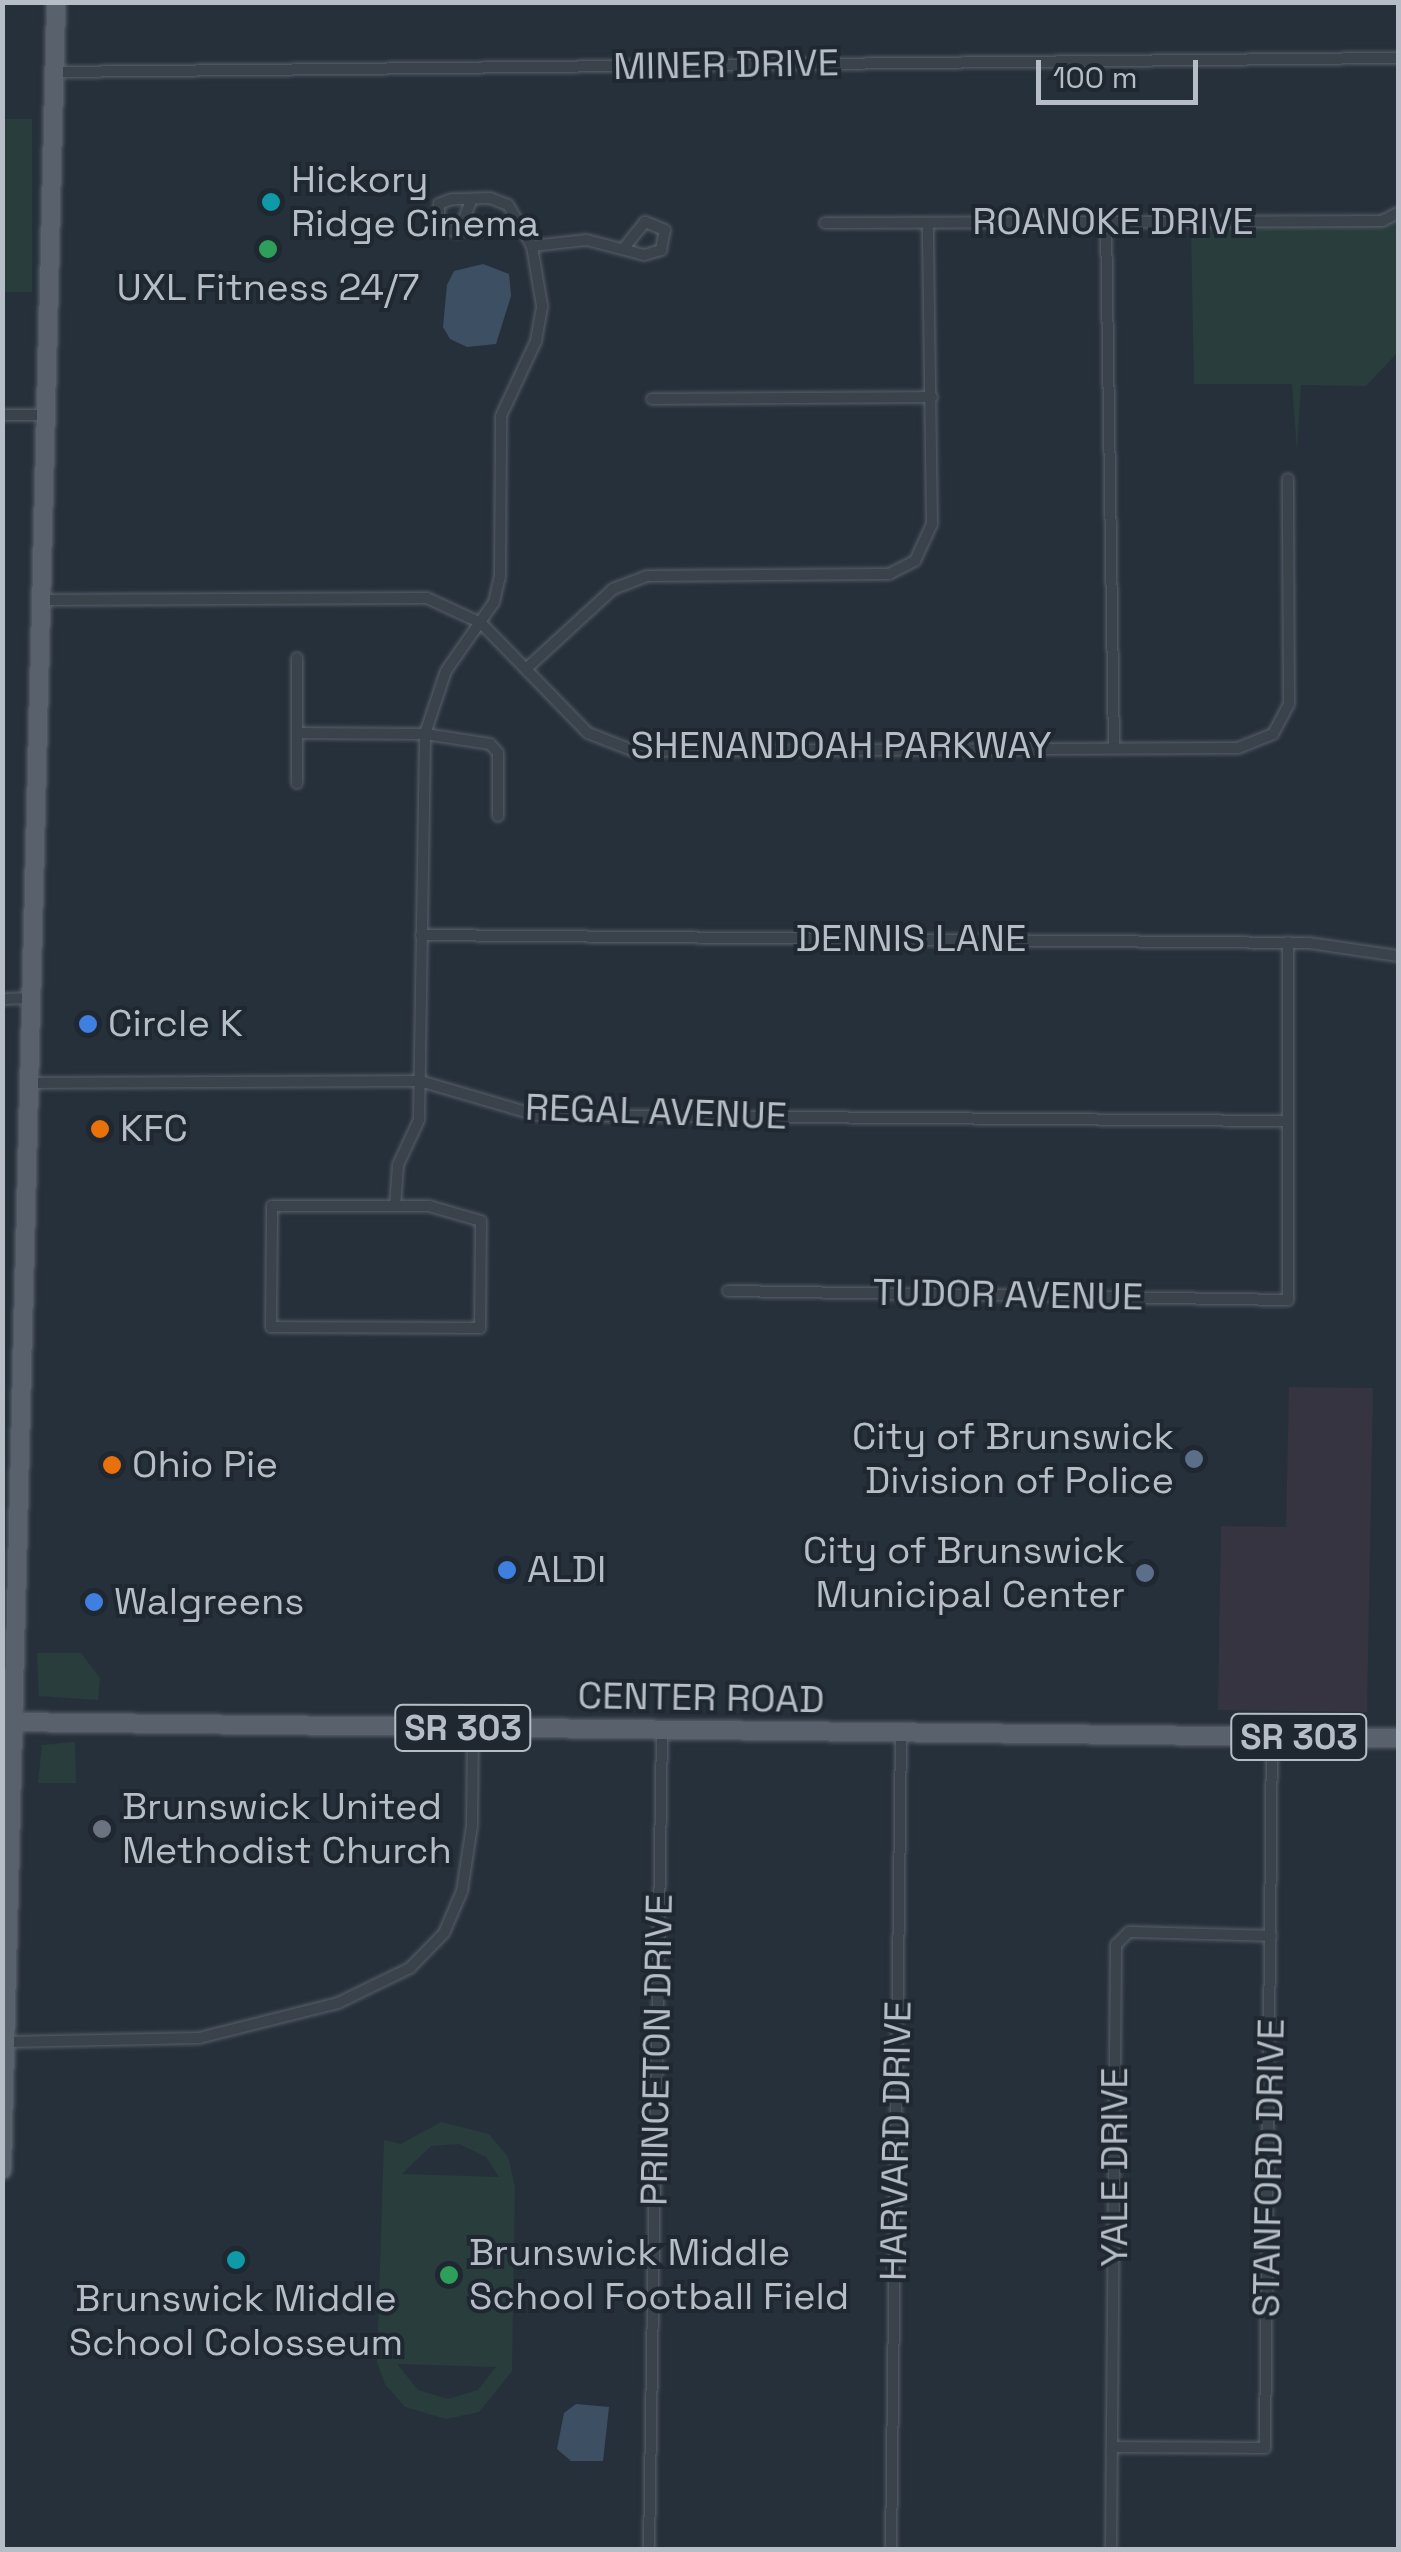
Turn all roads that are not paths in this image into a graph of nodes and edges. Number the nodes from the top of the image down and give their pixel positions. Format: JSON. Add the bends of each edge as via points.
{"nodes":[{"id":1,"x":56,"y":2,"type":"edge"},
{"id":2,"x":1398,"y":58,"type":"edge"},
{"id":3,"x":54,"y":72,"type":"junction"},
{"id":4,"x":472,"y":201,"type":"dead end"},
{"id":5,"x":1398,"y":213,"type":"edge"},
{"id":6,"x":1106,"y":222,"type":"junction"},
{"id":7,"x":825,"y":223,"type":"dead end"},
{"id":8,"x":928,"y":223,"type":"junction"},
{"id":9,"x":532,"y":246,"type":"junction"},
{"id":10,"x":623,"y":249,"type":"dead end"},
{"id":11,"x":932,"y":398,"type":"junction"},
{"id":12,"x":652,"y":400,"type":"dead end"},
{"id":13,"x":2,"y":414,"type":"edge"},
{"id":14,"x":44,"y":415,"type":"junction"},
{"id":15,"x":1288,"y":479,"type":"dead end"},
{"id":16,"x":41,"y":600,"type":"junction"},
{"id":17,"x":481,"y":623,"type":"junction"},
{"id":18,"x":297,"y":658,"type":"dead end"},
{"id":19,"x":526,"y":669,"type":"junction"},
{"id":20,"x":297,"y":733,"type":"junction"},
{"id":21,"x":425,"y":734,"type":"junction"},
{"id":22,"x":1114,"y":746,"type":"junction"},
{"id":23,"x":297,"y":784,"type":"dead end"},
{"id":24,"x":498,"y":816,"type":"dead end"},
{"id":25,"x":421,"y":935,"type":"junction"},
{"id":26,"x":1288,"y":942,"type":"junction"},
{"id":27,"x":1398,"y":956,"type":"edge"},
{"id":28,"x":31,"y":998,"type":"junction"},
{"id":29,"x":2,"y":999,"type":"edge"},
{"id":30,"x":420,"y":1081,"type":"junction"},
{"id":31,"x":28,"y":1083,"type":"junction"},
{"id":32,"x":1288,"y":1121,"type":"junction"},
{"id":33,"x":395,"y":1206,"type":"junction"},
{"id":34,"x":728,"y":1291,"type":"dead end"},
{"id":35,"x":8,"y":1722,"type":"edge"},
{"id":36,"x":473,"y":1728,"type":"junction"},
{"id":37,"x":662,"y":1730,"type":"junction"},
{"id":38,"x":901,"y":1732,"type":"junction"},
{"id":39,"x":1272,"y":1736,"type":"junction"},
{"id":40,"x":1398,"y":1738,"type":"edge"},
{"id":41,"x":1271,"y":1936,"type":"junction"},
{"id":42,"x":8,"y":2042,"type":"junction"},
{"id":43,"x":2,"y":2170,"type":"edge"},
{"id":44,"x":1113,"y":2447,"type":"junction"},
{"id":45,"x":649,"y":2550,"type":"edge"},
{"id":46,"x":890,"y":2550,"type":"edge"},
{"id":47,"x":1111,"y":2550,"type":"edge"}],
"edges":[{"from":1,"to":3,"type":"main road"},
{"from":2,"to":3,"type":"street","name":"MINER DRIVE"},
{"from":3,"to":14,"type":"main road"},
{"from":4,"to":9,"type":"street","via":[[508,205]]},
{"from":5,"to":6,"type":"street","name":"ROANOKE DRIVE","via":[[1382,221]]},
{"from":6,"to":8,"type":"street","name":"ROANOKE DRIVE"},
{"from":6,"to":22,"type":"street"},
{"from":7,"to":8,"type":"street","name":"ROANOKE DRIVE"},
{"from":8,"to":11,"type":"street"},
{"from":9,"to":10,"type":"street","via":[[570,238]]},
{"from":9,"to":17,"type":"street","via":[[540,324],[501,416],[500,576]]},
{"from":11,"to":12,"type":"street"},
{"from":11,"to":19,"type":"street","via":[[932,524],[915,561],[889,574],[647,576],[613,590]]},
{"from":13,"to":14,"type":"street"},
{"from":14,"to":16,"type":"main road"},
{"from":15,"to":22,"type":"street","name":"SHENANDOAH PARKWAY","via":[[1289,704],[1273,734],[1238,748]]},
{"from":16,"to":17,"type":"street","name":"SHENANDOAH PARKWAY","via":[[427,598]]},
{"from":16,"to":28,"type":"main road"},
{"from":17,"to":19,"type":"street","name":"SHENANDOAH PARKWAY"},
{"from":17,"to":21,"type":"street","via":[[446,672]]},
{"from":18,"to":20,"type":"street"},
{"from":19,"to":22,"type":"street","name":"SHENANDOAH PARKWAY","via":[[588,733],[634,752]]},
{"from":20,"to":21,"type":"street"},
{"from":20,"to":23,"type":"street"},
{"from":21,"to":24,"type":"street","via":[[495,747]]},
{"from":21,"to":25,"type":"street"},
{"from":25,"to":26,"type":"street","name":"DENNIS LANE"},
{"from":25,"to":30,"type":"street"},
{"from":26,"to":27,"type":"street","name":"DENNIS LANE"},
{"from":26,"to":32,"type":"street"},
{"from":28,"to":29,"type":"street"},
{"from":28,"to":31,"type":"main road"},
{"from":30,"to":31,"type":"street","name":"REGAL AVENUE"},
{"from":30,"to":32,"type":"street","name":"REGAL AVENUE","via":[[536,1115]]},
{"from":30,"to":33,"type":"street","via":[[419,1120],[398,1165]]},
{"from":31,"to":35,"type":"main road"},
{"from":32,"to":34,"type":"street","name":"TUDOR AVENUE","via":[[1288,1300]]},
{"from":33,"to":33,"type":"street","via":[[429,1206],[481,1221],[480,1328],[271,1327],[272,1206]]},
{"from":35,"to":36,"type":"main road","name":"CENTER ROAD","number":"SR 303"},
{"from":35,"to":42,"type":"main road"},
{"from":36,"to":37,"type":"main road","name":"CENTER ROAD","number":"SR 303"},
{"from":36,"to":42,"type":"street","via":[[472,1826],[462,1891],[444,1933],[410,1968],[338,2003],[199,2038]]},
{"from":37,"to":38,"type":"main road","name":"CENTER ROAD","number":"SR 303"},
{"from":37,"to":45,"type":"street","name":"PRINCETON DRIVE"},
{"from":38,"to":39,"type":"main road","name":"CENTER ROAD","number":"SR 303"},
{"from":38,"to":46,"type":"street","name":"HARVARD DRIVE"},
{"from":39,"to":40,"type":"main road","name":"CENTER ROAD","number":"SR 303"},
{"from":39,"to":41,"type":"street","name":"STANFORD DRIVE"},
{"from":41,"to":44,"type":"street","name":"YALE DRIVE","via":[[1128,1932],[1116,1945]]},
{"from":41,"to":44,"type":"street","name":"STANFORD DRIVE","via":[[1265,2448]]},
{"from":42,"to":43,"type":"main road"},
{"from":44,"to":47,"type":"street","name":"YALE DRIVE"}]}
